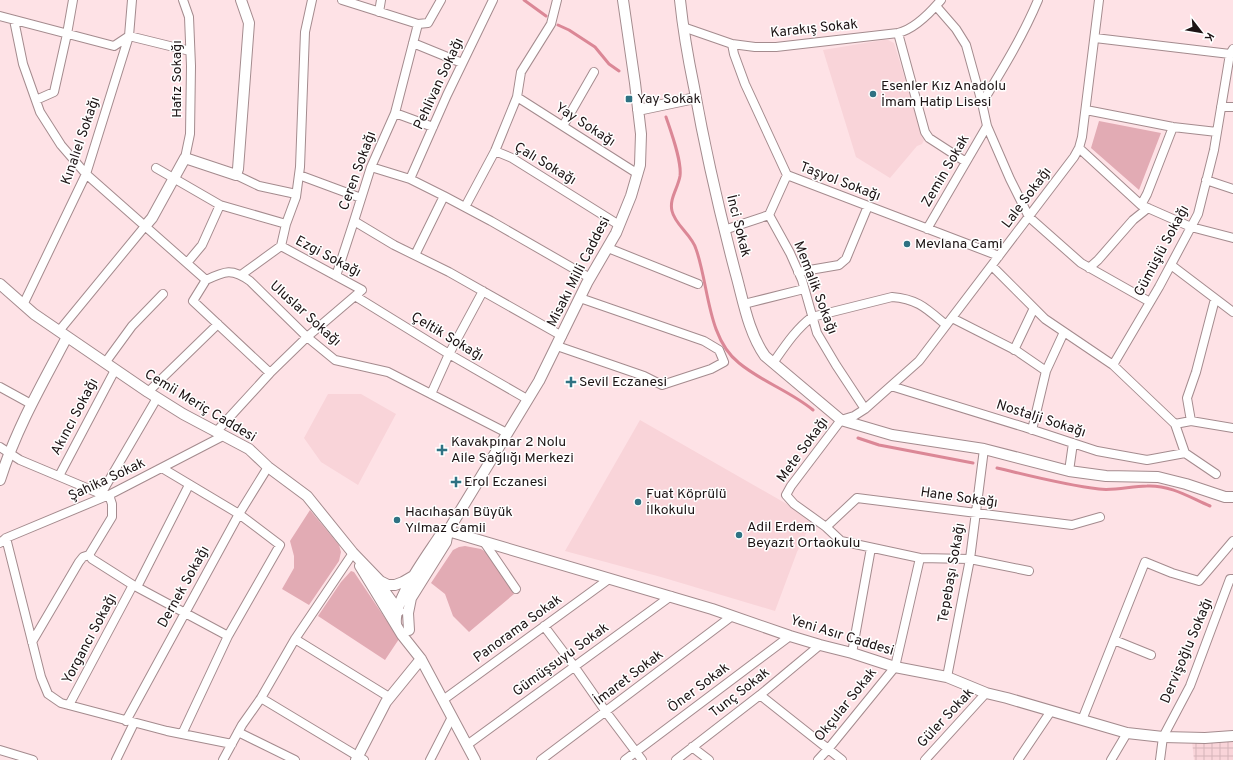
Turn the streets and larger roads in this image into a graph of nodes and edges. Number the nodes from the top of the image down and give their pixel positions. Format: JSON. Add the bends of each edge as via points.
{"nodes":[{"id":1,"x":73,"y":0,"type":"edge"},
{"id":2,"x":132,"y":0,"type":"edge"},
{"id":3,"x":183,"y":0,"type":"edge"},
{"id":4,"x":241,"y":0,"type":"edge"},
{"id":5,"x":312,"y":0,"type":"edge"},
{"id":6,"x":342,"y":0,"type":"edge"},
{"id":7,"x":381,"y":0,"type":"edge"},
{"id":8,"x":441,"y":0,"type":"edge"},
{"id":9,"x":494,"y":0,"type":"edge"},
{"id":10,"x":557,"y":0,"type":"edge"},
{"id":11,"x":623,"y":0,"type":"edge"},
{"id":12,"x":680,"y":0,"type":"edge"},
{"id":13,"x":1038,"y":0,"type":"edge"},
{"id":14,"x":1099,"y":0,"type":"edge"},
{"id":15,"x":939,"y":3,"type":"edge"},
{"id":16,"x":379,"y":12,"type":"junction"},
{"id":17,"x":0,"y":16,"type":"edge"},
{"id":18,"x":14,"y":20,"type":"junction"},
{"id":19,"x":418,"y":24,"type":"junction"},
{"id":20,"x":683,"y":27,"type":"junction"},
{"id":21,"x":898,"y":33,"type":"junction"},
{"id":22,"x":67,"y":34,"type":"junction"},
{"id":23,"x":129,"y":36,"type":"junction"},
{"id":24,"x":1094,"y":38,"type":"junction"},
{"id":25,"x":413,"y":42,"type":"junction"},
{"id":26,"x":732,"y":44,"type":"junction"},
{"id":27,"x":190,"y":51,"type":"junction"},
{"id":28,"x":1231,"y":52,"type":"edge"},
{"id":29,"x":462,"y":63,"type":"junction"},
{"id":30,"x":594,"y":72,"type":"dead end"},
{"id":31,"x":517,"y":97,"type":"junction"},
{"id":32,"x":695,"y":98,"type":"junction"},
{"id":33,"x":36,"y":100,"type":"junction"},
{"id":34,"x":982,"y":103,"type":"junction"},
{"id":35,"x":1221,"y":107,"type":"junction"},
{"id":36,"x":1233,"y":107,"type":"edge"},
{"id":37,"x":638,"y":110,"type":"junction"},
{"id":38,"x":1086,"y":110,"type":"junction"},
{"id":39,"x":395,"y":113,"type":"junction"},
{"id":40,"x":563,"y":126,"type":"junction"},
{"id":41,"x":986,"y":126,"type":"junction"},
{"id":42,"x":1173,"y":127,"type":"junction"},
{"id":43,"x":433,"y":128,"type":"junction"},
{"id":44,"x":1217,"y":132,"type":"junction"},
{"id":45,"x":1080,"y":148,"type":"junction"},
{"id":46,"x":495,"y":151,"type":"junction"},
{"id":47,"x":185,"y":158,"type":"junction"},
{"id":48,"x":966,"y":162,"type":"junction"},
{"id":49,"x":371,"y":167,"type":"junction"},
{"id":50,"x":156,"y":168,"type":"dead end"},
{"id":51,"x":86,"y":174,"type":"junction"},
{"id":52,"x":638,"y":174,"type":"junction"},
{"id":53,"x":236,"y":175,"type":"junction"},
{"id":54,"x":299,"y":175,"type":"junction"},
{"id":55,"x":786,"y":175,"type":"junction"},
{"id":56,"x":174,"y":179,"type":"junction"},
{"id":57,"x":410,"y":179,"type":"junction"},
{"id":58,"x":1206,"y":180,"type":"junction"},
{"id":59,"x":1233,"y":189,"type":"edge"},
{"id":60,"x":296,"y":194,"type":"junction"},
{"id":61,"x":444,"y":196,"type":"junction"},
{"id":62,"x":361,"y":198,"type":"junction"},
{"id":63,"x":220,"y":205,"type":"junction"},
{"id":64,"x":868,"y":206,"type":"junction"},
{"id":65,"x":1144,"y":206,"type":"junction"},
{"id":66,"x":465,"y":207,"type":"junction"},
{"id":67,"x":769,"y":215,"type":"junction"},
{"id":68,"x":1029,"y":217,"type":"junction"},
{"id":69,"x":354,"y":221,"type":"junction"},
{"id":70,"x":286,"y":224,"type":"junction"},
{"id":71,"x":146,"y":225,"type":"junction"},
{"id":72,"x":619,"y":225,"type":"junction"},
{"id":73,"x":1191,"y":227,"type":"junction"},
{"id":74,"x":927,"y":229,"type":"junction"},
{"id":75,"x":724,"y":230,"type":"junction"},
{"id":76,"x":1233,"y":238,"type":"edge"},
{"id":77,"x":281,"y":246,"type":"junction"},
{"id":78,"x":608,"y":248,"type":"junction"},
{"id":79,"x":415,"y":255,"type":"junction"},
{"id":80,"x":999,"y":256,"type":"junction"},
{"id":81,"x":187,"y":262,"type":"junction"},
{"id":82,"x":1171,"y":265,"type":"junction"},
{"id":83,"x":992,"y":266,"type":"junction"},
{"id":84,"x":1089,"y":268,"type":"junction"},
{"id":85,"x":798,"y":272,"type":"junction"},
{"id":86,"x":241,"y":275,"type":"junction"},
{"id":87,"x":336,"y":276,"type":"junction"},
{"id":88,"x":590,"y":278,"type":"junction"},
{"id":89,"x":206,"y":280,"type":"junction"},
{"id":90,"x":0,"y":284,"type":"edge"},
{"id":91,"x":698,"y":284,"type":"dead end"},
{"id":92,"x":804,"y":290,"type":"junction"},
{"id":93,"x":483,"y":291,"type":"junction"},
{"id":94,"x":163,"y":294,"type":"dead end"},
{"id":95,"x":355,"y":296,"type":"junction"},
{"id":96,"x":580,"y":298,"type":"junction"},
{"id":97,"x":1215,"y":299,"type":"junction"},
{"id":98,"x":1150,"y":302,"type":"junction"},
{"id":99,"x":744,"y":304,"type":"junction"},
{"id":100,"x":23,"y":305,"type":"junction"},
{"id":101,"x":1034,"y":308,"type":"junction"},
{"id":102,"x":1233,"y":312,"type":"edge"},
{"id":103,"x":812,"y":317,"type":"junction"},
{"id":104,"x":952,"y":318,"type":"junction"},
{"id":105,"x":218,"y":324,"type":"junction"},
{"id":106,"x":946,"y":325,"type":"junction"},
{"id":107,"x":1064,"y":332,"type":"junction"},
{"id":108,"x":63,"y":334,"type":"junction"},
{"id":109,"x":562,"y":336,"type":"junction"},
{"id":110,"x":307,"y":337,"type":"junction"},
{"id":111,"x":557,"y":346,"type":"junction"},
{"id":112,"x":1014,"y":350,"type":"junction"},
{"id":113,"x":449,"y":354,"type":"junction"},
{"id":114,"x":105,"y":363,"type":"junction"},
{"id":115,"x":773,"y":363,"type":"junction"},
{"id":116,"x":1114,"y":365,"type":"junction"},
{"id":117,"x":114,"y":370,"type":"junction"},
{"id":118,"x":1046,"y":371,"type":"junction"},
{"id":119,"x":270,"y":373,"type":"junction"},
{"id":120,"x":891,"y":386,"type":"junction"},
{"id":121,"x":0,"y":388,"type":"edge"},
{"id":122,"x":431,"y":394,"type":"junction"},
{"id":123,"x":152,"y":395,"type":"junction"},
{"id":124,"x":527,"y":399,"type":"junction"},
{"id":125,"x":31,"y":404,"type":"junction"},
{"id":126,"x":865,"y":409,"type":"junction"},
{"id":127,"x":841,"y":420,"type":"junction"},
{"id":128,"x":1191,"y":421,"type":"junction"},
{"id":129,"x":1175,"y":424,"type":"junction"},
{"id":130,"x":1233,"y":428,"type":"edge"},
{"id":131,"x":1032,"y":430,"type":"junction"},
{"id":132,"x":507,"y":433,"type":"junction"},
{"id":133,"x":220,"y":434,"type":"junction"},
{"id":134,"x":1073,"y":443,"type":"junction"},
{"id":135,"x":5,"y":449,"type":"edge"},
{"id":136,"x":984,"y":449,"type":"junction"},
{"id":137,"x":1185,"y":453,"type":"junction"},
{"id":138,"x":268,"y":466,"type":"junction"},
{"id":139,"x":162,"y":468,"type":"junction"},
{"id":140,"x":1069,"y":471,"type":"junction"},
{"id":141,"x":1216,"y":474,"type":"dead end"},
{"id":142,"x":59,"y":476,"type":"junction"},
{"id":143,"x":0,"y":480,"type":"edge"},
{"id":144,"x":189,"y":485,"type":"junction"},
{"id":145,"x":105,"y":495,"type":"junction"},
{"id":146,"x":1233,"y":497,"type":"edge"},
{"id":147,"x":239,"y":514,"type":"junction"},
{"id":148,"x":975,"y":514,"type":"junction"},
{"id":149,"x":1100,"y":517,"type":"dead end"},
{"id":150,"x":826,"y":527,"type":"junction"},
{"id":151,"x":448,"y":531,"type":"junction"},
{"id":152,"x":3,"y":540,"type":"edge"},
{"id":153,"x":1233,"y":541,"type":"edge"},
{"id":154,"x":484,"y":542,"type":"junction"},
{"id":155,"x":870,"y":548,"type":"junction"},
{"id":156,"x":353,"y":553,"type":"junction"},
{"id":157,"x":89,"y":555,"type":"junction"},
{"id":158,"x":920,"y":558,"type":"junction"},
{"id":159,"x":970,"y":559,"type":"junction"},
{"id":160,"x":369,"y":569,"type":"junction"},
{"id":161,"x":1029,"y":571,"type":"dead end"},
{"id":162,"x":415,"y":575,"type":"junction"},
{"id":163,"x":609,"y":579,"type":"junction"},
{"id":164,"x":1233,"y":579,"type":"edge"},
{"id":165,"x":135,"y":586,"type":"junction"},
{"id":166,"x":374,"y":589,"type":"junction"},
{"id":167,"x":516,"y":589,"type":"dead end"},
{"id":168,"x":671,"y":596,"type":"junction"},
{"id":169,"x":411,"y":598,"type":"junction"},
{"id":170,"x":396,"y":605,"type":"junction"},
{"id":171,"x":185,"y":612,"type":"junction"},
{"id":172,"x":732,"y":616,"type":"junction"},
{"id":173,"x":396,"y":625,"type":"junction"},
{"id":174,"x":544,"y":626,"type":"junction"},
{"id":175,"x":410,"y":630,"type":"junction"},
{"id":176,"x":228,"y":636,"type":"junction"},
{"id":177,"x":790,"y":636,"type":"junction"},
{"id":178,"x":295,"y":639,"type":"junction"},
{"id":179,"x":1114,"y":640,"type":"junction"},
{"id":180,"x":32,"y":642,"type":"junction"},
{"id":181,"x":820,"y":645,"type":"junction"},
{"id":182,"x":852,"y":653,"type":"junction"},
{"id":183,"x":1151,"y":655,"type":"dead end"},
{"id":184,"x":421,"y":659,"type":"junction"},
{"id":185,"x":574,"y":666,"type":"junction"},
{"id":186,"x":895,"y":667,"type":"junction"},
{"id":187,"x":947,"y":677,"type":"junction"},
{"id":188,"x":986,"y":694,"type":"junction"},
{"id":189,"x":760,"y":695,"type":"junction"},
{"id":190,"x":390,"y":697,"type":"junction"},
{"id":191,"x":261,"y":698,"type":"junction"},
{"id":192,"x":443,"y":700,"type":"junction"},
{"id":193,"x":69,"y":705,"type":"junction"},
{"id":194,"x":1051,"y":711,"type":"junction"},
{"id":195,"x":606,"y":712,"type":"junction"},
{"id":196,"x":452,"y":717,"type":"junction"},
{"id":197,"x":1082,"y":720,"type":"junction"},
{"id":198,"x":126,"y":721,"type":"junction"},
{"id":199,"x":134,"y":723,"type":"junction"},
{"id":200,"x":238,"y":732,"type":"junction"},
{"id":201,"x":1127,"y":733,"type":"junction"},
{"id":202,"x":182,"y":734,"type":"junction"},
{"id":203,"x":1233,"y":736,"type":"edge"},
{"id":204,"x":1163,"y":737,"type":"junction"},
{"id":205,"x":232,"y":744,"type":"junction"},
{"id":206,"x":467,"y":745,"type":"junction"},
{"id":207,"x":692,"y":747,"type":"junction"},
{"id":208,"x":829,"y":748,"type":"junction"},
{"id":209,"x":0,"y":750,"type":"edge"},
{"id":210,"x":636,"y":751,"type":"junction"},
{"id":211,"x":292,"y":759,"type":"edge"},
{"id":212,"x":360,"y":759,"type":"edge"},
{"id":213,"x":32,"y":760,"type":"edge"},
{"id":214,"x":116,"y":760,"type":"edge"},
{"id":215,"x":223,"y":760,"type":"edge"},
{"id":216,"x":430,"y":760,"type":"edge"},
{"id":217,"x":475,"y":760,"type":"edge"},
{"id":218,"x":541,"y":760,"type":"edge"},
{"id":219,"x":625,"y":760,"type":"edge"},
{"id":220,"x":642,"y":760,"type":"edge"},
{"id":221,"x":676,"y":760,"type":"edge"},
{"id":222,"x":709,"y":760,"type":"edge"},
{"id":223,"x":818,"y":760,"type":"edge"},
{"id":224,"x":842,"y":760,"type":"edge"},
{"id":225,"x":924,"y":760,"type":"edge"},
{"id":226,"x":1018,"y":760,"type":"edge"},
{"id":227,"x":1111,"y":760,"type":"edge"},
{"id":228,"x":1160,"y":760,"type":"edge"}],
"edges":[{"from":1,"to":22,"type":"street"},
{"from":2,"to":23,"type":"street","name":"Kınalıel Sokağı"},
{"from":3,"to":27,"type":"street","name":"Hafız Sokağı","via":[[189,17]]},
{"from":4,"to":53,"type":"street","via":[[249,23]]},
{"from":5,"to":54,"type":"street","name":"Ezgi Sokağı","via":[[305,32]]},
{"from":6,"to":16,"type":"street"},
{"from":7,"to":16,"type":"street"},
{"from":8,"to":19,"type":"street","via":[[428,23]]},
{"from":9,"to":29,"type":"street","name":"Pehlivan Sokağı"},
{"from":10,"to":31,"type":"street","name":"Çalı Sokağı","via":[[550,24],[521,72]]},
{"from":11,"to":37,"type":"street","name":"Misakı Milli Caddesi"},
{"from":12,"to":20,"type":"street","name":"İnci Sokak"},
{"from":13,"to":34,"type":"street"},
{"from":14,"to":24,"type":"street","name":"Lale Sokağı"},
{"from":15,"to":21,"type":"street","via":[[921,20],[904,32]]},
{"from":15,"to":34,"type":"street","via":[[966,45]]},
{"from":16,"to":19,"type":"street"},
{"from":17,"to":18,"type":"street"},
{"from":18,"to":22,"type":"street"},
{"from":18,"to":33,"type":"street","via":[[23,64]]},
{"from":19,"to":25,"type":"street","name":"Ceren Sokağı"},
{"from":20,"to":26,"type":"street"},
{"from":20,"to":32,"type":"street","name":"İnci Sokak"},
{"from":21,"to":26,"type":"street","name":"Karakış Sokak","via":[[776,47]]},
{"from":21,"to":48,"type":"street","via":[[925,132],[929,138]]},
{"from":22,"to":23,"type":"street","via":[[114,46]]},
{"from":22,"to":33,"type":"street","via":[[54,92]]},
{"from":23,"to":27,"type":"street"},
{"from":23,"to":51,"type":"street","name":"Kınalıel Sokağı"},
{"from":24,"to":28,"type":"street"},
{"from":24,"to":38,"type":"street","name":"Lale Sokağı"},
{"from":25,"to":29,"type":"street"},
{"from":25,"to":39,"type":"street","name":"Ceren Sokağı"},
{"from":26,"to":55,"type":"street","name":"Taşyol Sokağı","via":[[745,84]]},
{"from":27,"to":47,"type":"street","name":"Hafız Sokağı","via":[[190,134]]},
{"from":28,"to":35,"type":"street","name":"Gümüşlü Sokağı"},
{"from":29,"to":43,"type":"street","name":"Pehlivan Sokağı"},
{"from":30,"to":40,"type":"street"},
{"from":31,"to":40,"type":"street","name":"Yay Sokağı"},
{"from":31,"to":46,"type":"street","name":"Çalı Sokağı"},
{"from":32,"to":37,"type":"street"},
{"from":32,"to":75,"type":"street","name":"İnci Sokak"},
{"from":33,"to":51,"type":"street","via":[[40,112],[61,145]]},
{"from":34,"to":41,"type":"street"},
{"from":35,"to":36,"type":"street"},
{"from":35,"to":44,"type":"street","name":"Gümüşlü Sokağı"},
{"from":37,"to":52,"type":"street","name":"Misakı Milli Caddesi","via":[[641,142]]},
{"from":38,"to":42,"type":"street"},
{"from":38,"to":45,"type":"street","name":"Lale Sokağı"},
{"from":39,"to":43,"type":"street"},
{"from":39,"to":49,"type":"street","name":"Ceren Sokağı"},
{"from":40,"to":52,"type":"street","name":"Yay Sokağı"},
{"from":41,"to":48,"type":"street","name":"Zemin Sokak"},
{"from":41,"to":68,"type":"street"},
{"from":42,"to":44,"type":"street"},
{"from":42,"to":65,"type":"street"},
{"from":43,"to":57,"type":"street","name":"Pehlivan Sokağı"},
{"from":44,"to":58,"type":"street","name":"Gümüşlü Sokağı"},
{"from":45,"to":65,"type":"street"},
{"from":45,"to":68,"type":"street","name":"Lale Sokağı"},
{"from":46,"to":66,"type":"street"},
{"from":46,"to":72,"type":"street","name":"Çalı Sokağı","via":[[512,158]]},
{"from":47,"to":53,"type":"street"},
{"from":47,"to":56,"type":"street"},
{"from":48,"to":74,"type":"street","name":"Zemin Sokak"},
{"from":49,"to":57,"type":"street"},
{"from":49,"to":62,"type":"street","name":"Ceren Sokağı"},
{"from":50,"to":56,"type":"street"},
{"from":51,"to":71,"type":"street"},
{"from":51,"to":100,"type":"street","name":"Kınalıel Sokağı"},
{"from":52,"to":72,"type":"street","name":"Misakı Milli Caddesi"},
{"from":53,"to":60,"type":"street","via":[[260,186]]},
{"from":54,"to":60,"type":"street","name":"Ezgi Sokağı"},
{"from":54,"to":62,"type":"street"},
{"from":55,"to":64,"type":"street","name":"Taşyol Sokağı"},
{"from":55,"to":67,"type":"street"},
{"from":56,"to":63,"type":"street"},
{"from":56,"to":71,"type":"street"},
{"from":57,"to":61,"type":"street"},
{"from":58,"to":59,"type":"street"},
{"from":58,"to":73,"type":"street","name":"Gümüşlü Sokağı","via":[[1198,214]]},
{"from":60,"to":70,"type":"street","name":"Ezgi Sokağı"},
{"from":61,"to":66,"type":"street"},
{"from":61,"to":79,"type":"street"},
{"from":62,"to":69,"type":"street","name":"Ceren Sokağı"},
{"from":63,"to":70,"type":"street"},
{"from":63,"to":81,"type":"street","via":[[202,245]]},
{"from":64,"to":74,"type":"street","name":"Taşyol Sokağı"},
{"from":64,"to":85,"type":"street","via":[[846,259],[839,265]]},
{"from":65,"to":73,"type":"street"},
{"from":65,"to":84,"type":"street"},
{"from":66,"to":88,"type":"street"},
{"from":67,"to":75,"type":"street"},
{"from":67,"to":85,"type":"street","name":"Memalik Sokağı"},
{"from":68,"to":80,"type":"street","name":"Lale Sokağı"},
{"from":68,"to":84,"type":"street"},
{"from":69,"to":79,"type":"street","name":"Ceren Sokağı"},
{"from":69,"to":87,"type":"street"},
{"from":70,"to":77,"type":"street","name":"Ezgi Sokağı"},
{"from":71,"to":81,"type":"street"},
{"from":71,"to":108,"type":"street"},
{"from":72,"to":78,"type":"street","name":"Misakı Milli Caddesi"},
{"from":73,"to":76,"type":"street"},
{"from":73,"to":82,"type":"street","name":"Gümüşlü Sokağı"},
{"from":74,"to":80,"type":"street","name":"Taşyol Sokağı"},
{"from":75,"to":99,"type":"street","name":"İnci Sokak"},
{"from":77,"to":86,"type":"street"},
{"from":77,"to":87,"type":"street","name":"Ezgi Sokağı"},
{"from":78,"to":88,"type":"street","name":"Misakı Milli Caddesi"},
{"from":78,"to":91,"type":"street"},
{"from":79,"to":93,"type":"street","name":"Ceren Sokağı"},
{"from":80,"to":83,"type":"street","name":"Lale Sokağı"},
{"from":81,"to":89,"type":"street"},
{"from":82,"to":97,"type":"street"},
{"from":82,"to":98,"type":"street","name":"Gümüşlü Sokağı"},
{"from":83,"to":101,"type":"street"},
{"from":83,"to":104,"type":"street","name":"Lale Sokağı"},
{"from":84,"to":98,"type":"street"},
{"from":85,"to":92,"type":"street","name":"Memalik Sokağı"},
{"from":86,"to":89,"type":"street","via":[[222,272]]},
{"from":86,"to":110,"type":"street","name":"Uluslar Sokağı"},
{"from":87,"to":95,"type":"street","name":"Ezgi Sokağı","via":[[362,290]]},
{"from":88,"to":96,"type":"street","name":"Misakı Milli Caddesi"},
{"from":89,"to":105,"type":"street","via":[[193,301]]},
{"from":90,"to":100,"type":"street","name":"Cemii Meriç Caddesi"},
{"from":92,"to":99,"type":"street"},
{"from":92,"to":103,"type":"street","name":"Memalik Sokağı"},
{"from":93,"to":109,"type":"street","name":"Ceren Sokağı"},
{"from":93,"to":113,"type":"street"},
{"from":94,"to":114,"type":"street","via":[[132,326]]},
{"from":95,"to":110,"type":"street"},
{"from":95,"to":113,"type":"street","name":"Çeltik Sokağı"},
{"from":96,"to":109,"type":"street","name":"Misakı Milli Caddesi"},
{"from":96,"to":111,"type":"street","via":[[704,341],[719,350],[724,362],[711,369],[662,385],[644,376]]},
{"from":97,"to":102,"type":"street"},
{"from":97,"to":128,"type":"street","via":[[1187,398]]},
{"from":98,"to":116,"type":"street","name":"Gümüşlü Sokağı"},
{"from":99,"to":115,"type":"street","name":"İnci Sokak","via":[[757,344]]},
{"from":100,"to":108,"type":"street","name":"Cemii Meriç Caddesi"},
{"from":101,"to":107,"type":"street"},
{"from":101,"to":112,"type":"street"},
{"from":103,"to":106,"type":"street","via":[[892,297],[914,301]]},
{"from":103,"to":115,"type":"street","via":[[793,335]]},
{"from":103,"to":126,"type":"street","name":"Memalik Sokağı","via":[[825,348]]},
{"from":104,"to":106,"type":"street","name":"Lale Sokağı"},
{"from":104,"to":112,"type":"street"},
{"from":105,"to":119,"type":"street"},
{"from":105,"to":123,"type":"street"},
{"from":106,"to":120,"type":"street","name":"Lale Sokağı","via":[[919,361]]},
{"from":107,"to":116,"type":"street"},
{"from":107,"to":118,"type":"street"},
{"from":108,"to":114,"type":"street","name":"Cemii Meriç Caddesi"},
{"from":108,"to":125,"type":"street"},
{"from":109,"to":111,"type":"street","name":"Misakı Milli Caddesi"},
{"from":110,"to":119,"type":"street"},
{"from":110,"to":122,"type":"street","name":"Uluslar Sokağı","via":[[335,360],[388,372]]},
{"from":111,"to":124,"type":"street","name":"Misakı Milli Caddesi"},
{"from":112,"to":118,"type":"street"},
{"from":113,"to":122,"type":"street"},
{"from":113,"to":124,"type":"street","name":"Çeltik Sokağı"},
{"from":114,"to":117,"type":"street","name":"Cemii Meriç Caddesi"},
{"from":115,"to":127,"type":"street","name":"İnci Sokak"},
{"from":116,"to":129,"type":"street"},
{"from":117,"to":123,"type":"street","name":"Cemii Meriç Caddesi"},
{"from":117,"to":142,"type":"street","name":"Akıncı Sokağı"},
{"from":118,"to":131,"type":"street"},
{"from":119,"to":133,"type":"street"},
{"from":120,"to":126,"type":"street","name":"Lale Sokağı"},
{"from":120,"to":131,"type":"street","name":"Nostalji Sokağı"},
{"from":121,"to":125,"type":"street"},
{"from":122,"to":132,"type":"street","name":"Uluslar Sokağı"},
{"from":123,"to":133,"type":"street","name":"Cemii Meriç Caddesi"},
{"from":123,"to":145,"type":"street"},
{"from":124,"to":132,"type":"street","name":"Misakı Milli Caddesi"},
{"from":125,"to":135,"type":"street"},
{"from":126,"to":127,"type":"street","name":"Lale Sokağı"},
{"from":127,"to":136,"type":"street","via":[[892,435]]},
{"from":127,"to":150,"type":"street","name":"Mete Sokağı","via":[[786,495],[794,504]]},
{"from":128,"to":129,"type":"street"},
{"from":128,"to":130,"type":"street"},
{"from":129,"to":137,"type":"street"},
{"from":131,"to":134,"type":"street","name":"Nostalji Sokağı"},
{"from":132,"to":151,"type":"street","name":"Misakı Milli Caddesi"},
{"from":133,"to":138,"type":"street","name":"Cemii Meriç Caddesi","via":[[249,449]]},
{"from":133,"to":139,"type":"street","name":"Şahika Sokak"},
{"from":134,"to":137,"type":"street","name":"Nostalji Sokağı","via":[[1097,451],[1147,460]]},
{"from":134,"to":140,"type":"street"},
{"from":135,"to":142,"type":"street","via":[[20,460]]},
{"from":135,"to":143,"type":"street"},
{"from":136,"to":140,"type":"street"},
{"from":136,"to":148,"type":"street","name":"Tepebaşı Sokağı"},
{"from":137,"to":141,"type":"street"},
{"from":138,"to":147,"type":"street","name":"Dernek Sokağı"},
{"from":138,"to":156,"type":"street","name":"Cemii Meriç Caddesi","via":[[307,496]]},
{"from":139,"to":144,"type":"street"},
{"from":139,"to":145,"type":"street","name":"Şahika Sokak"},
{"from":140,"to":146,"type":"street","via":[[1106,476],[1158,477],[1225,497]]},
{"from":142,"to":145,"type":"street"},
{"from":144,"to":147,"type":"street"},
{"from":144,"to":165,"type":"street","name":"Yorgancı Sokağı"},
{"from":145,"to":152,"type":"street","name":"Şahika Sokak"},
{"from":145,"to":157,"type":"street","via":[[112,504],[112,517]]},
{"from":147,"to":171,"type":"street","name":"Dernek Sokağı"},
{"from":147,"to":176,"type":"street","via":[[280,545]]},
{"from":148,"to":149,"type":"street","name":"Hane Sokağı","via":[[1072,525]]},
{"from":148,"to":150,"type":"street","name":"Hane Sokağı","via":[[857,498]]},
{"from":148,"to":159,"type":"street","name":"Tepebaşı Sokağı"},
{"from":150,"to":155,"type":"street","via":[[841,541]]},
{"from":151,"to":154,"type":"street","name":"Yeni Asır Caddesi"},
{"from":151,"to":162,"type":"street","name":"Misakı Milli Caddesi","via":[[439,536]]},
{"from":151,"to":169,"type":"street","name":"Misakı Milli Caddesi","via":[[446,542]]},
{"from":152,"to":180,"type":"street"},
{"from":153,"to":179,"type":"street","via":[[1198,581],[1145,562]]},
{"from":154,"to":163,"type":"street","name":"Yeni Asır Caddesi"},
{"from":154,"to":167,"type":"street"},
{"from":155,"to":158,"type":"street"},
{"from":155,"to":182,"type":"street"},
{"from":156,"to":160,"type":"street"},
{"from":156,"to":166,"type":"street"},
{"from":156,"to":178,"type":"street"},
{"from":157,"to":165,"type":"street"},
{"from":157,"to":180,"type":"street","via":[[79,562]]},
{"from":158,"to":159,"type":"street"},
{"from":158,"to":186,"type":"street"},
{"from":159,"to":161,"type":"street"},
{"from":159,"to":187,"type":"street","name":"Tepebaşı Sokağı"},
{"from":160,"to":162,"type":"street","via":[[380,581],[391,585]]},
{"from":160,"to":170,"type":"street"},
{"from":162,"to":170,"type":"street","name":"Misakı Milli Caddesi"},
{"from":163,"to":168,"type":"street","name":"Yeni Asır Caddesi"},
{"from":163,"to":174,"type":"street","name":"Panorama Sokak"},
{"from":164,"to":204,"type":"street","name":"Dervişoğlu Sokağı","via":[[1230,579],[1190,686]]},
{"from":165,"to":171,"type":"street"},
{"from":165,"to":193,"type":"street","name":"Yorgancı Sokağı"},
{"from":166,"to":170,"type":"street","via":[[383,600]]},
{"from":166,"to":173,"type":"street"},
{"from":168,"to":172,"type":"street","name":"Yeni Asır Caddesi"},
{"from":168,"to":185,"type":"street","name":"Gümüşsuyu Sokak"},
{"from":169,"to":170,"type":"street"},
{"from":169,"to":175,"type":"street","name":"Misakı Milli Caddesi","via":[[408,613]]},
{"from":170,"to":173,"type":"street","name":"Misakı Milli Caddesi"},
{"from":170,"to":175,"type":"street"},
{"from":171,"to":176,"type":"street"},
{"from":171,"to":198,"type":"street","name":"Dernek Sokağı"},
{"from":172,"to":177,"type":"street","name":"Yeni Asır Caddesi"},
{"from":172,"to":195,"type":"street","name":"İmaret Sokak"},
{"from":173,"to":184,"type":"street"},
{"from":174,"to":185,"type":"street"},
{"from":174,"to":192,"type":"street","name":"Panorama Sokak"},
{"from":175,"to":184,"type":"street"},
{"from":176,"to":202,"type":"street"},
{"from":177,"to":181,"type":"street","name":"Yeni Asır Caddesi"},
{"from":177,"to":210,"type":"street","name":"Öner Sokak"},
{"from":178,"to":190,"type":"street"},
{"from":178,"to":191,"type":"street"},
{"from":179,"to":183,"type":"street"},
{"from":179,"to":197,"type":"street"},
{"from":180,"to":193,"type":"street","via":[[48,694]]},
{"from":181,"to":182,"type":"street","name":"Yeni Asır Caddesi"},
{"from":181,"to":189,"type":"street","name":"Tunç Sokak"},
{"from":182,"to":186,"type":"street","name":"Yeni Asır Caddesi"},
{"from":184,"to":190,"type":"street"},
{"from":184,"to":192,"type":"street"},
{"from":185,"to":195,"type":"street"},
{"from":185,"to":206,"type":"street","name":"Gümüşsuyu Sokak"},
{"from":186,"to":187,"type":"street","name":"Yeni Asır Caddesi"},
{"from":186,"to":208,"type":"street","name":"Okçular Sokak"},
{"from":187,"to":188,"type":"street","name":"Yeni Asır Caddesi"},
{"from":188,"to":194,"type":"street","name":"Yeni Asır Caddesi"},
{"from":188,"to":225,"type":"street","name":"Güler Sokak"},
{"from":189,"to":207,"type":"street","name":"Tunç Sokak"},
{"from":189,"to":208,"type":"street"},
{"from":190,"to":212,"type":"street"},
{"from":191,"to":200,"type":"street"},
{"from":191,"to":212,"type":"street"},
{"from":192,"to":196,"type":"street"},
{"from":193,"to":198,"type":"street"},
{"from":194,"to":197,"type":"street","name":"Yeni Asır Caddesi"},
{"from":194,"to":226,"type":"street"},
{"from":195,"to":210,"type":"street"},
{"from":195,"to":218,"type":"street","name":"İmaret Sokak"},
{"from":196,"to":206,"type":"street"},
{"from":196,"to":216,"type":"street"},
{"from":197,"to":201,"type":"street","name":"Yeni Asır Caddesi"},
{"from":198,"to":199,"type":"street"},
{"from":199,"to":202,"type":"street"},
{"from":199,"to":214,"type":"street"},
{"from":200,"to":205,"type":"street"},
{"from":200,"to":211,"type":"street"},
{"from":201,"to":204,"type":"street","name":"Yeni Asır Caddesi"},
{"from":201,"to":227,"type":"street"},
{"from":202,"to":205,"type":"street"},
{"from":203,"to":204,"type":"street","name":"Yeni Asır Caddesi"},
{"from":204,"to":228,"type":"street"},
{"from":205,"to":215,"type":"street"},
{"from":206,"to":217,"type":"street"},
{"from":207,"to":221,"type":"street","name":"Tunç Sokak"},
{"from":207,"to":222,"type":"street"},
{"from":208,"to":223,"type":"street","name":"Okçular Sokak"},
{"from":208,"to":224,"type":"street"},
{"from":209,"to":213,"type":"street"},
{"from":210,"to":219,"type":"street","name":"Öner Sokak"},
{"from":210,"to":220,"type":"street"}]}
